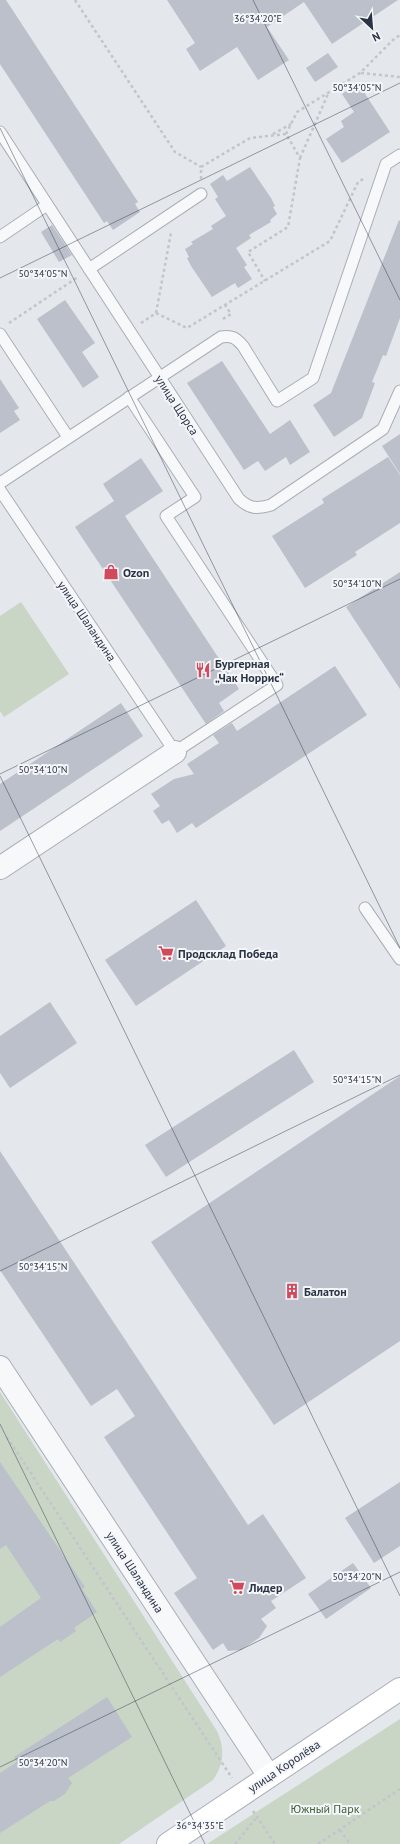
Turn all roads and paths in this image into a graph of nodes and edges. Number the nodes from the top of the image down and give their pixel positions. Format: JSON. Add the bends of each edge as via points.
{"nodes":[{"id":1,"x":75,"y":0,"type":"edge"},
{"id":2,"x":400,"y":35,"type":"edge"},
{"id":3,"x":360,"y":73,"type":"junction"},
{"id":4,"x":400,"y":77,"type":"edge"},
{"id":5,"x":328,"y":93,"type":"junction"},
{"id":6,"x":291,"y":123,"type":"junction"},
{"id":7,"x":0,"y":132,"type":"edge"},
{"id":8,"x":286,"y":134,"type":"junction"},
{"id":9,"x":271,"y":135,"type":"junction"},
{"id":10,"x":400,"y":155,"type":"edge"},
{"id":11,"x":300,"y":158,"type":"junction"},
{"id":12,"x":386,"y":164,"type":"junction"},
{"id":13,"x":201,"y":167,"type":"junction"},
{"id":14,"x":201,"y":194,"type":"joint"},
{"id":15,"x":47,"y":205,"type":"junction"},
{"id":16,"x":175,"y":212,"type":"junction"},
{"id":17,"x":0,"y":236,"type":"edge"},
{"id":18,"x":89,"y":269,"type":"junction"},
{"id":19,"x":265,"y":280,"type":"junction"},
{"id":20,"x":225,"y":305,"type":"junction"},
{"id":21,"x":156,"y":313,"type":"junction"},
{"id":22,"x":19,"y":316,"type":"dead end"},
{"id":23,"x":223,"y":319,"type":"dead end"},
{"id":24,"x":140,"y":323,"type":"dead end"},
{"id":25,"x":0,"y":334,"type":"edge"},
{"id":26,"x":158,"y":377,"type":"junction"},
{"id":27,"x":400,"y":391,"type":"edge"},
{"id":28,"x":129,"y":397,"type":"junction"},
{"id":29,"x":68,"y":437,"type":"junction"},
{"id":30,"x":0,"y":483,"type":"edge"},
{"id":31,"x":0,"y":490,"type":"edge"},
{"id":32,"x":175,"y":752,"type":"junction"},
{"id":33,"x":0,"y":868,"type":"edge"},
{"id":34,"x":365,"y":908,"type":"dead end"},
{"id":35,"x":400,"y":960,"type":"edge"},
{"id":36,"x":0,"y":1367,"type":"edge"},
{"id":37,"x":6,"y":1437,"type":"dead end"},
{"id":38,"x":400,"y":1689,"type":"edge"},
{"id":39,"x":269,"y":1776,"type":"junction"},
{"id":40,"x":400,"y":1789,"type":"edge"},
{"id":41,"x":242,"y":1794,"type":"junction"},
{"id":42,"x":257,"y":1817,"type":"junction"},
{"id":43,"x":340,"y":1830,"type":"junction"},
{"id":44,"x":168,"y":1844,"type":"edge"},
{"id":45,"x":235,"y":1844,"type":"edge"},
{"id":46,"x":275,"y":1844,"type":"edge"},
{"id":47,"x":318,"y":1844,"type":"edge"},
{"id":48,"x":350,"y":1844,"type":"edge"}],
"edges":[{"from":1,"to":13,"type":"path","via":[[175,152]]},
{"from":2,"to":3,"type":"path"},
{"from":3,"to":4,"type":"path"},
{"from":3,"to":5,"type":"path"},
{"from":5,"to":6,"type":"path","via":[[297,112]]},
{"from":5,"to":11,"type":"path"},
{"from":6,"to":8,"type":"path"},
{"from":6,"to":9,"type":"path"},
{"from":7,"to":15,"type":"lane","name":"улица Щорса"},
{"from":8,"to":9,"type":"path"},
{"from":8,"to":11,"type":"path"},
{"from":9,"to":13,"type":"path","via":[[250,138]]},
{"from":10,"to":12,"type":"lane"},
{"from":11,"to":19,"type":"path","via":[[288,227],[248,252]]},
{"from":12,"to":19,"type":"path","via":[[358,182],[330,241]]},
{"from":12,"to":26,"type":"lane","via":[[313,378],[277,401],[243,346],[237,338],[229,336],[221,337]]},
{"from":13,"to":14,"type":"path"},
{"from":14,"to":16,"type":"lane"},
{"from":15,"to":17,"type":"lane"},
{"from":15,"to":18,"type":"lane","name":"улица Щорса"},
{"from":16,"to":18,"type":"lane"},
{"from":16,"to":21,"type":"path"},
{"from":18,"to":22,"type":"path"},
{"from":18,"to":26,"type":"lane","name":"улица Щорса"},
{"from":19,"to":20,"type":"path"},
{"from":20,"to":21,"type":"path","via":[[187,328]]},
{"from":20,"to":23,"type":"path","via":[[230,314]]},
{"from":21,"to":24,"type":"path"},
{"from":25,"to":29,"type":"lane"},
{"from":26,"to":27,"type":"lane","name":"улица Щорса","via":[[240,499],[248,506],[259,509],[270,505],[383,429]]},
{"from":26,"to":28,"type":"lane"},
{"from":28,"to":29,"type":"lane"},
{"from":28,"to":32,"type":"lane","via":[[195,497],[166,516],[277,685]]},
{"from":29,"to":30,"type":"lane"},
{"from":31,"to":32,"type":"lane","name":"улица Шаландина"},
{"from":32,"to":33,"type":"street"},
{"from":34,"to":35,"type":"lane"},
{"from":36,"to":39,"type":"street","name":"улица Шаландина"},
{"from":37,"to":41,"type":"path"},
{"from":38,"to":39,"type":"street","name":"улица Королёва"},
{"from":39,"to":41,"type":"street","name":"улица Королёва"},
{"from":40,"to":43,"type":"path"},
{"from":41,"to":42,"type":"path"},
{"from":41,"to":44,"type":"street","name":"улица Королёва"},
{"from":42,"to":45,"type":"path"},
{"from":42,"to":46,"type":"path"},
{"from":43,"to":47,"type":"path"},
{"from":43,"to":48,"type":"path"}]}
